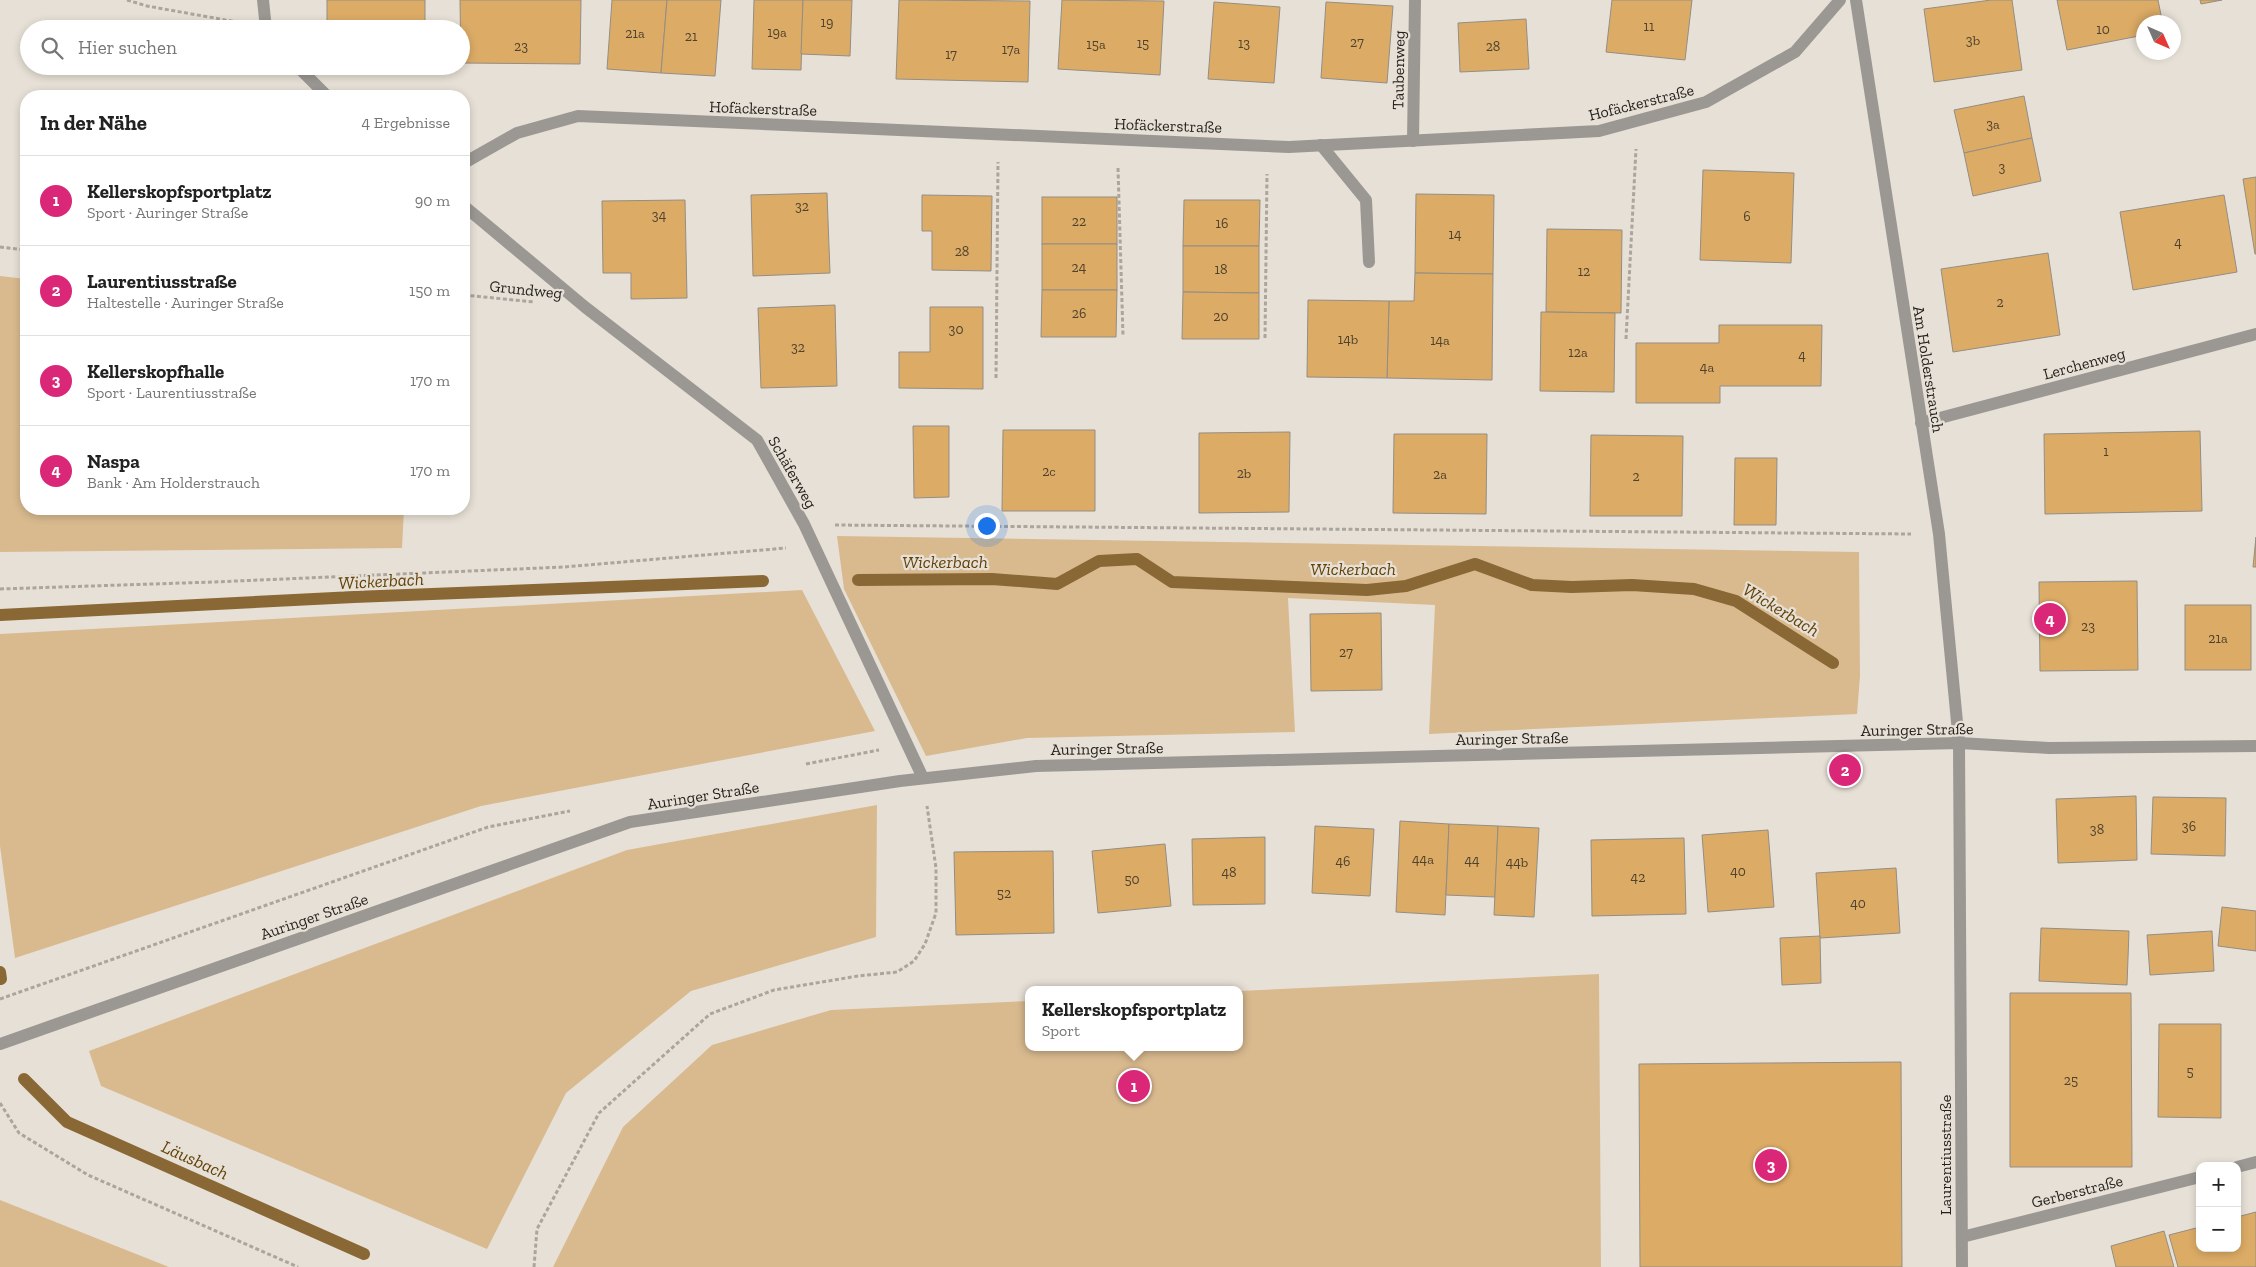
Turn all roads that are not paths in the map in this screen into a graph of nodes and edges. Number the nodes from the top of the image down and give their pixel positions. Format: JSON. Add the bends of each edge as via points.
{"nodes":[{"id":1,"x":263,"y":0,"type":"edge"},
{"id":2,"x":1415,"y":0,"type":"edge"},
{"id":3,"x":1840,"y":0,"type":"edge"},
{"id":4,"x":1856,"y":0,"type":"edge"},
{"id":5,"x":264,"y":20,"type":"edge"},
{"id":6,"x":306,"y":75,"type":"edge"},
{"id":7,"x":321,"y":90,"type":"edge"},
{"id":8,"x":1413,"y":140,"type":"junction"},
{"id":9,"x":1321,"y":145,"type":"junction"},
{"id":10,"x":470,"y":160,"type":"edge"},
{"id":11,"x":470,"y":211,"type":"edge"},
{"id":12,"x":1369,"y":262,"type":"dead end"},
{"id":13,"x":2256,"y":334,"type":"edge"},
{"id":14,"x":1921,"y":423,"type":"junction"},
{"id":15,"x":1959,"y":743,"type":"junction"},
{"id":16,"x":2256,"y":746,"type":"edge"},
{"id":17,"x":923,"y":778,"type":"junction"},
{"id":18,"x":0,"y":1044,"type":"edge"},
{"id":19,"x":2256,"y":1162,"type":"edge"},
{"id":20,"x":2241,"y":1166,"type":"edge"},
{"id":21,"x":2196,"y":1178,"type":"edge"},
{"id":22,"x":1962,"y":1237,"type":"junction"},
{"id":23,"x":1962,"y":1267,"type":"edge"}],
"edges":[{"from":1,"to":5,"type":"street"},
{"from":2,"to":8,"type":"street","name":"Taubenweg"},
{"from":3,"to":8,"type":"street","name":"Hofäckerstraße","via":[[1795,52],[1706,102],[1599,131]]},
{"from":4,"to":14,"type":"street","name":"Am Holderstrauch"},
{"from":6,"to":7,"type":"street"},
{"from":8,"to":9,"type":"street","name":"Hofäckerstraße"},
{"from":9,"to":10,"type":"street","name":"Hofäckerstraße","via":[[1268,146],[578,116],[516,133]]},
{"from":9,"to":12,"type":"street","via":[[1366,200]]},
{"from":11,"to":17,"type":"street","name":"Schäferweg","via":[[585,307],[757,440],[804,524]]},
{"from":13,"to":14,"type":"street","name":"Lerchenweg"},
{"from":14,"to":15,"type":"street","name":"Am Holderstrauch","via":[[1939,534]]},
{"from":15,"to":16,"type":"street","name":"Auringer Straße","via":[[2049,748]]},
{"from":15,"to":17,"type":"street","name":"Auringer Straße","via":[[1036,766]]},
{"from":15,"to":22,"type":"street","name":"Laurentiusstraße"},
{"from":17,"to":18,"type":"street","name":"Auringer Straße","via":[[630,822]]},
{"from":19,"to":20,"type":"street"},
{"from":21,"to":22,"type":"street","name":"Gerberstraße"},
{"from":22,"to":23,"type":"street","name":"Laurentiusstraße"}]}
